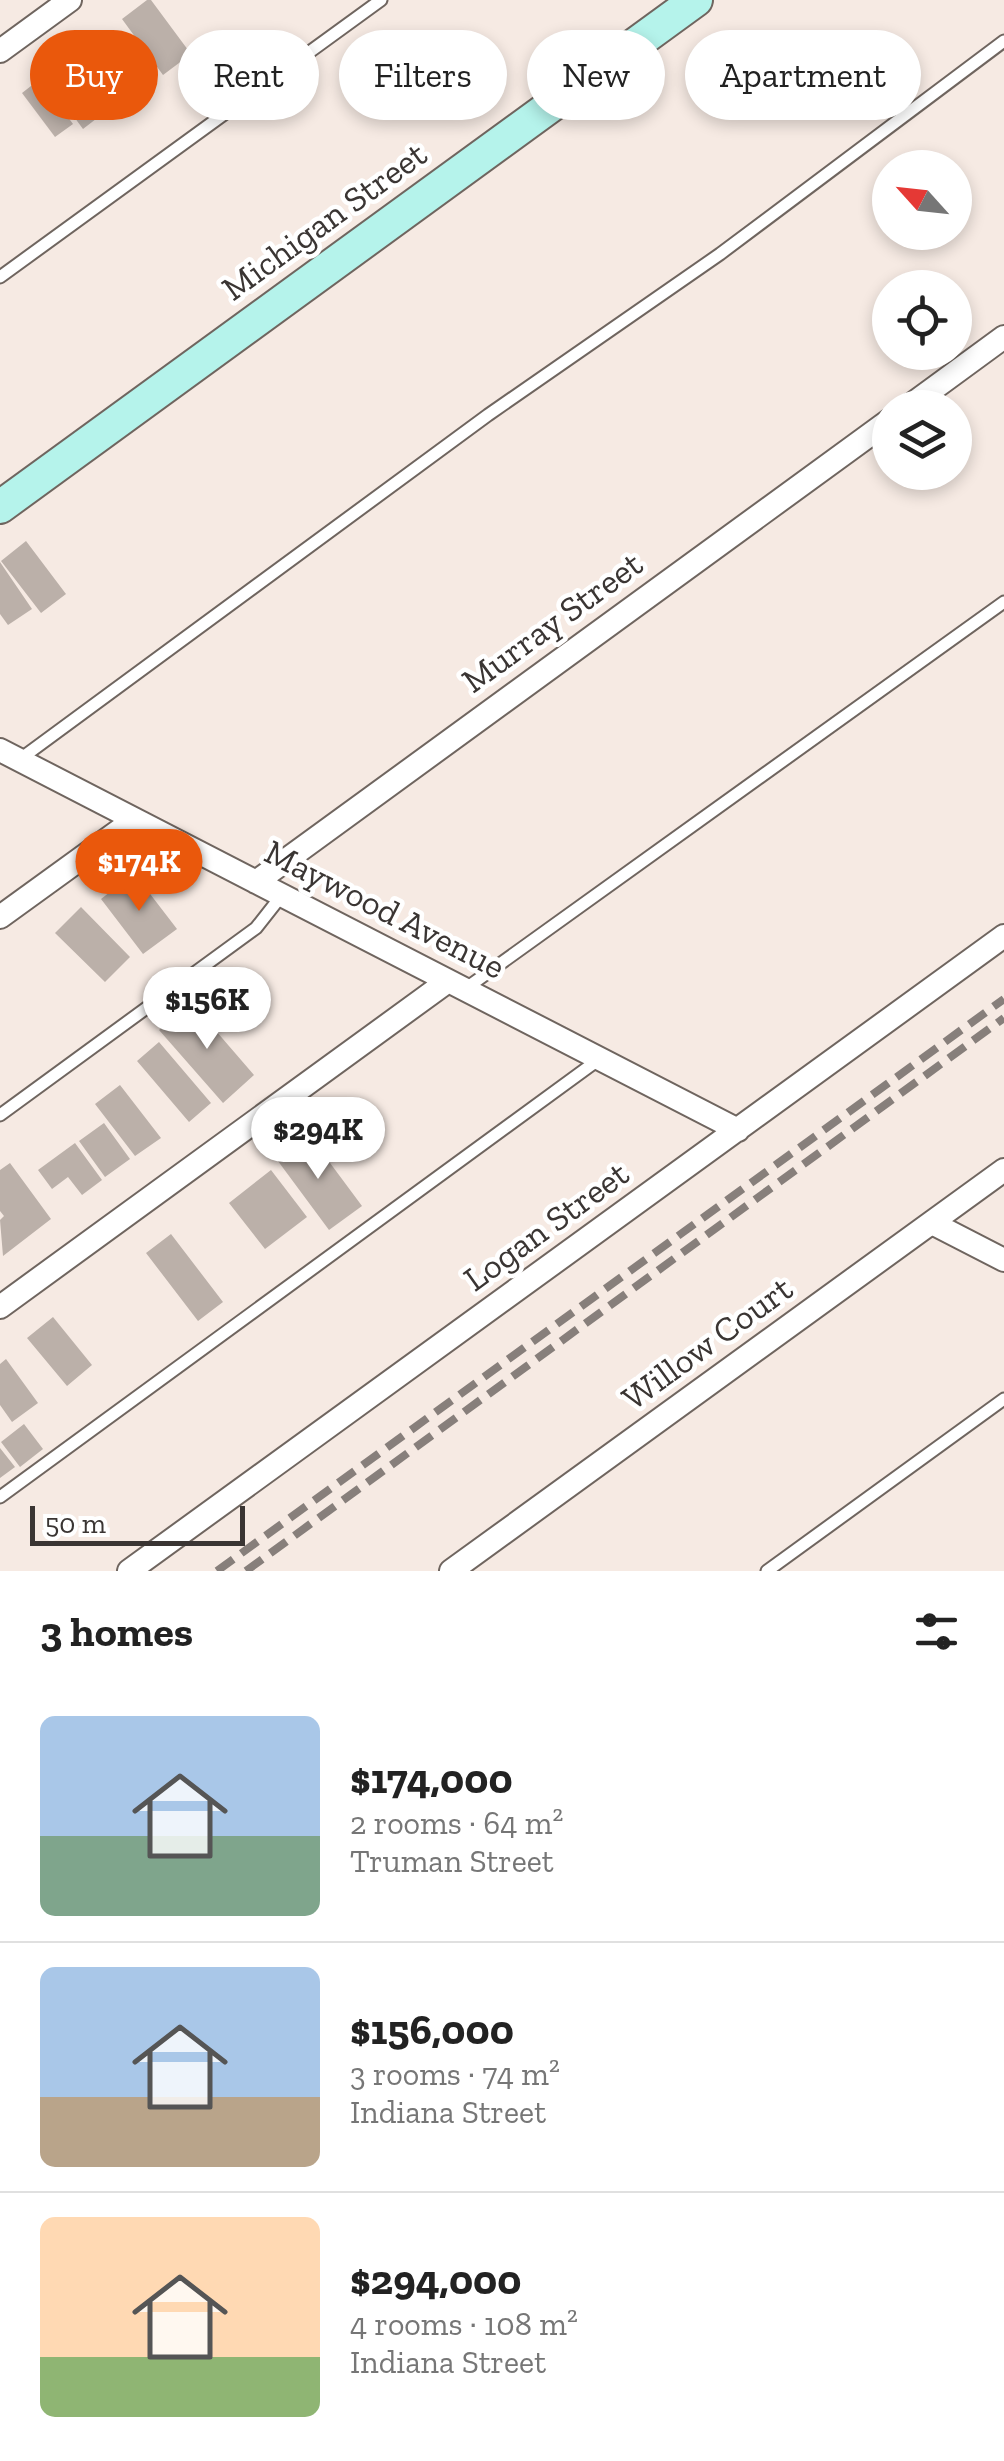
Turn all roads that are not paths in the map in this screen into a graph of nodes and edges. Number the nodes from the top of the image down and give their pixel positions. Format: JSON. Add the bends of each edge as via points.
{"nodes":[{"id":1,"x":70,"y":0,"type":"edge"},
{"id":2,"x":381,"y":0,"type":"edge"},
{"id":3,"x":696,"y":0,"type":"edge"},
{"id":4,"x":1004,"y":42,"type":"edge"},
{"id":5,"x":0,"y":51,"type":"edge"},
{"id":6,"x":0,"y":277,"type":"edge"},
{"id":7,"x":1004,"y":337,"type":"edge"},
{"id":8,"x":932,"y":390,"type":"edge"},
{"id":9,"x":872,"y":433,"type":"edge"},
{"id":10,"x":0,"y":508,"type":"edge"},
{"id":11,"x":1004,"y":602,"type":"edge"},
{"id":12,"x":9,"y":755,"type":"edge"},
{"id":13,"x":134,"y":820,"type":"junction"},
{"id":14,"x":256,"y":882,"type":"junction"},
{"id":15,"x":282,"y":895,"type":"junction"},
{"id":16,"x":0,"y":916,"type":"edge"},
{"id":17,"x":1004,"y":936,"type":"edge"},
{"id":18,"x":456,"y":985,"type":"junction"},
{"id":19,"x":599,"y":1058,"type":"junction"},
{"id":20,"x":0,"y":1115,"type":"edge"},
{"id":21,"x":738,"y":1130,"type":"junction"},
{"id":22,"x":1004,"y":1170,"type":"edge"},
{"id":23,"x":932,"y":1223,"type":"junction"},
{"id":24,"x":1004,"y":1260,"type":"edge"},
{"id":25,"x":0,"y":1307,"type":"edge"},
{"id":26,"x":1004,"y":1399,"type":"edge"},
{"id":27,"x":0,"y":1497,"type":"edge"},
{"id":28,"x":128,"y":1571,"type":"edge"},
{"id":29,"x":451,"y":1571,"type":"edge"},
{"id":30,"x":767,"y":1571,"type":"edge"}],
"edges":[{"from":1,"to":5,"type":"street"},
{"from":2,"to":6,"type":"lane"},
{"from":3,"to":10,"type":"main road","name":"Michigan Street"},
{"from":4,"to":12,"type":"lane","via":[[720,254]]},
{"from":7,"to":8,"type":"street"},
{"from":9,"to":14,"type":"street","name":"Murray Street"},
{"from":11,"to":18,"type":"lane"},
{"from":12,"to":13,"type":"street","name":"Maywood Avenue"},
{"from":13,"to":14,"type":"street","name":"Maywood Avenue"},
{"from":13,"to":16,"type":"street"},
{"from":14,"to":15,"type":"street","name":"Maywood Avenue"},
{"from":15,"to":18,"type":"street","name":"Maywood Avenue"},
{"from":15,"to":20,"type":"lane","via":[[256,928]]},
{"from":17,"to":21,"type":"street","name":"Logan Street"},
{"from":18,"to":19,"type":"street","name":"Maywood Avenue"},
{"from":18,"to":25,"type":"street"},
{"from":19,"to":21,"type":"street","name":"Maywood Avenue"},
{"from":19,"to":27,"type":"lane"},
{"from":21,"to":28,"type":"street","name":"Logan Street"},
{"from":22,"to":23,"type":"street","name":"Willow Court"},
{"from":23,"to":24,"type":"street"},
{"from":23,"to":29,"type":"street","name":"Willow Court"},
{"from":26,"to":30,"type":"lane"}]}
